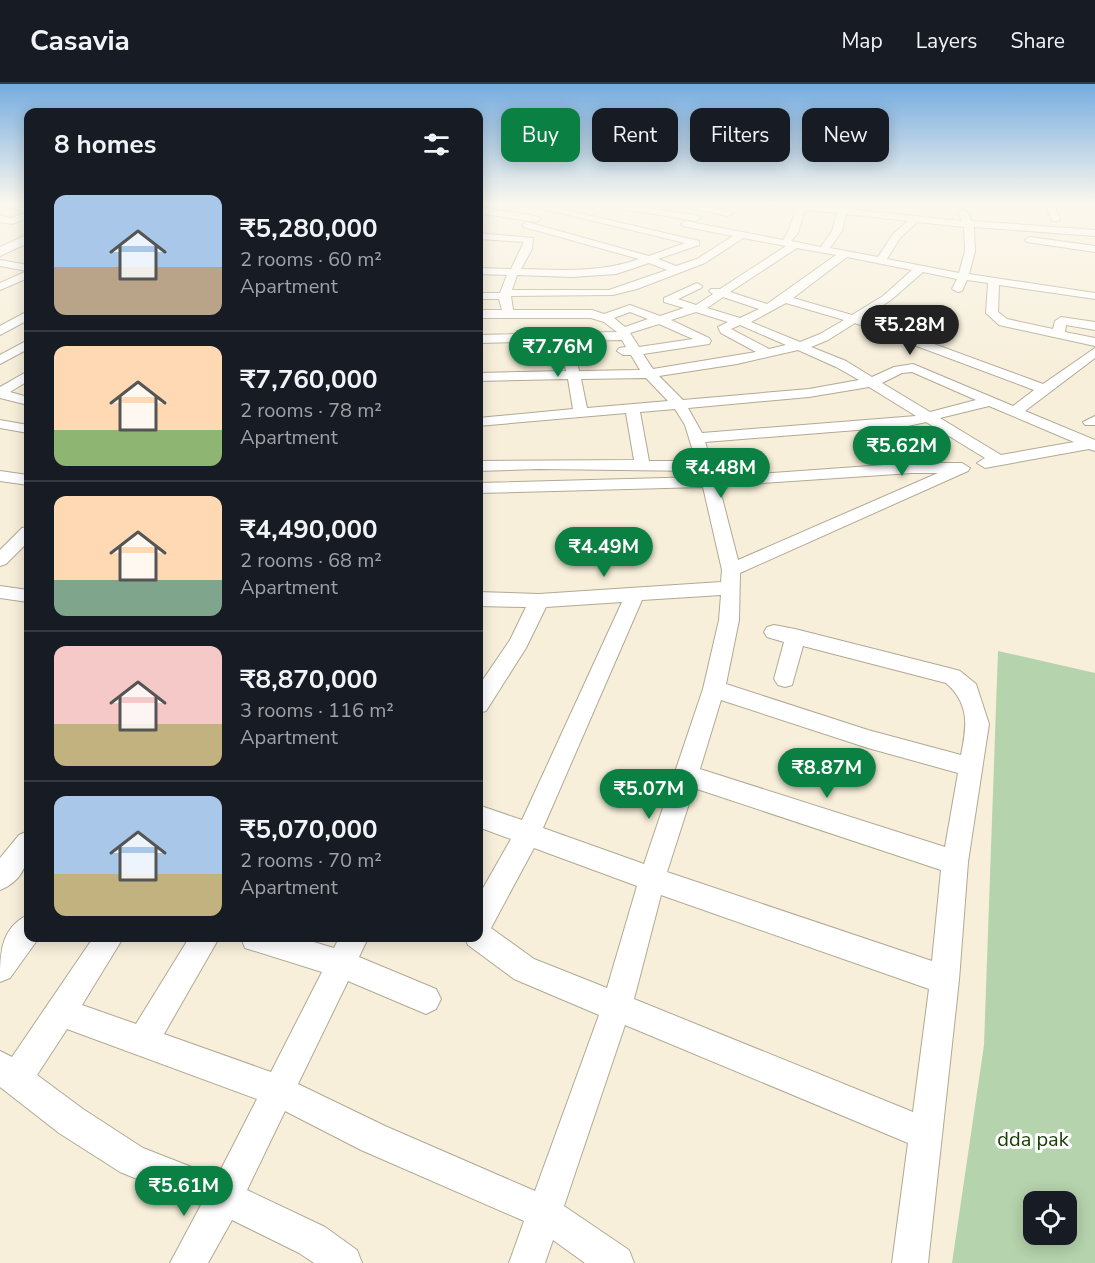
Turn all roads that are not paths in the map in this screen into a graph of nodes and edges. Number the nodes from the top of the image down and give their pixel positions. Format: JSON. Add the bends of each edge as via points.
{"nodes":[{"id":1,"x":519,"y":259,"type":"edge"},
{"id":2,"x":647,"y":259,"type":"edge"},
{"id":3,"x":703,"y":259,"type":"edge"},
{"id":4,"x":769,"y":259,"type":"edge"},
{"id":5,"x":838,"y":259,"type":"edge"},
{"id":6,"x":871,"y":259,"type":"edge"},
{"id":7,"x":969,"y":259,"type":"edge"},
{"id":8,"x":650,"y":260,"type":"junction"},
{"id":9,"x":881,"y":261,"type":"joint"},
{"id":10,"x":2,"y":262,"type":"edge"},
{"id":11,"x":635,"y":266,"type":"junction"},
{"id":12,"x":24,"y":267,"type":"edge"},
{"id":13,"x":921,"y":268,"type":"junction"},
{"id":14,"x":483,"y":272,"type":"edge"},
{"id":15,"x":512,"y":273,"type":"junction"},
{"id":16,"x":668,"y":273,"type":"junction"},
{"id":17,"x":24,"y":276,"type":"edge"},
{"id":18,"x":964,"y":276,"type":"junction"},
{"id":19,"x":994,"y":280,"type":"junction"},
{"id":20,"x":483,"y":285,"type":"edge"},
{"id":21,"x":697,"y":286,"type":"junction"},
{"id":22,"x":0,"y":287,"type":"edge"},
{"id":23,"x":948,"y":287,"type":"dead end"},
{"id":24,"x":506,"y":291,"type":"junction"},
{"id":25,"x":722,"y":293,"type":"junction"},
{"id":26,"x":483,"y":295,"type":"edge"},
{"id":27,"x":1095,"y":296,"type":"edge"},
{"id":28,"x":785,"y":298,"type":"junction"},
{"id":29,"x":696,"y":308,"type":"junction"},
{"id":30,"x":768,"y":308,"type":"junction"},
{"id":31,"x":483,"y":314,"type":"edge"},
{"id":32,"x":512,"y":314,"type":"junction"},
{"id":33,"x":24,"y":317,"type":"edge"},
{"id":34,"x":604,"y":318,"type":"junction"},
{"id":35,"x":855,"y":319,"type":"junction"},
{"id":36,"x":662,"y":320,"type":"junction"},
{"id":37,"x":742,"y":322,"type":"junction"},
{"id":38,"x":1095,"y":326,"type":"edge"},
{"id":39,"x":0,"y":331,"type":"edge"},
{"id":40,"x":764,"y":331,"type":"junction"},
{"id":41,"x":628,"y":332,"type":"junction"},
{"id":42,"x":1058,"y":335,"type":"junction"},
{"id":43,"x":738,"y":337,"type":"junction"},
{"id":44,"x":483,"y":339,"type":"edge"},
{"id":45,"x":1095,"y":342,"type":"edge"},
{"id":46,"x":24,"y":346,"type":"edge"},
{"id":47,"x":801,"y":346,"type":"junction"},
{"id":48,"x":572,"y":347,"type":"junction"},
{"id":49,"x":667,"y":347,"type":"junction"},
{"id":50,"x":613,"y":351,"type":"dead end"},
{"id":51,"x":635,"y":351,"type":"junction"},
{"id":52,"x":1095,"y":352,"type":"edge"},
{"id":53,"x":767,"y":353,"type":"junction"},
{"id":54,"x":0,"y":360,"type":"edge"},
{"id":55,"x":649,"y":374,"type":"junction"},
{"id":56,"x":574,"y":376,"type":"junction"},
{"id":57,"x":483,"y":377,"type":"edge"},
{"id":58,"x":24,"y":378,"type":"edge"},
{"id":59,"x":873,"y":382,"type":"junction"},
{"id":60,"x":1043,"y":389,"type":"junction"},
{"id":61,"x":496,"y":391,"type":"dead end"},
{"id":62,"x":0,"y":393,"type":"edge"},
{"id":63,"x":24,"y":400,"type":"edge"},
{"id":64,"x":990,"y":400,"type":"junction"},
{"id":65,"x":679,"y":404,"type":"junction"},
{"id":66,"x":632,"y":408,"type":"junction"},
{"id":67,"x":1015,"y":411,"type":"junction"},
{"id":68,"x":581,"y":413,"type":"junction"},
{"id":69,"x":931,"y":417,"type":"junction"},
{"id":70,"x":483,"y":422,"type":"edge"},
{"id":71,"x":0,"y":424,"type":"edge"},
{"id":72,"x":24,"y":428,"type":"edge"},
{"id":73,"x":697,"y":438,"type":"junction"},
{"id":74,"x":1093,"y":445,"type":"edge"},
{"id":75,"x":998,"y":460,"type":"junction"},
{"id":76,"x":642,"y":464,"type":"junction"},
{"id":77,"x":483,"y":466,"type":"edge"},
{"id":78,"x":962,"y":468,"type":"junction"},
{"id":79,"x":708,"y":474,"type":"junction"},
{"id":80,"x":0,"y":476,"type":"edge"},
{"id":81,"x":24,"y":479,"type":"edge"},
{"id":82,"x":483,"y":488,"type":"edge"},
{"id":83,"x":24,"y":535,"type":"edge"},
{"id":84,"x":2,"y":554,"type":"edge"},
{"id":85,"x":24,"y":555,"type":"edge"},
{"id":86,"x":731,"y":579,"type":"junction"},
{"id":87,"x":0,"y":592,"type":"edge"},
{"id":88,"x":635,"y":594,"type":"junction"},
{"id":89,"x":24,"y":595,"type":"edge"},
{"id":90,"x":483,"y":600,"type":"edge"},
{"id":91,"x":539,"y":600,"type":"junction"},
{"id":92,"x":786,"y":679,"type":"dead end"},
{"id":93,"x":714,"y":689,"type":"junction"},
{"id":94,"x":483,"y":697,"type":"edge"},
{"id":95,"x":971,"y":767,"type":"junction"},
{"id":96,"x":686,"y":775,"type":"junction"},
{"id":97,"x":483,"y":818,"type":"edge"},
{"id":98,"x":528,"y":834,"type":"junction"},
{"id":99,"x":24,"y":848,"type":"edge"},
{"id":100,"x":955,"y":862,"type":"junction"},
{"id":101,"x":0,"y":878,"type":"edge"},
{"id":102,"x":652,"y":879,"type":"junction"},
{"id":103,"x":483,"y":916,"type":"edge"},
{"id":104,"x":24,"y":935,"type":"edge"},
{"id":105,"x":483,"y":939,"type":"edge"},
{"id":106,"x":106,"y":942,"type":"edge"},
{"id":107,"x":203,"y":942,"type":"edge"},
{"id":108,"x":284,"y":942,"type":"edge"},
{"id":109,"x":348,"y":951,"type":"edge"},
{"id":110,"x":0,"y":968,"type":"edge"},
{"id":111,"x":945,"y":980,"type":"junction"},
{"id":112,"x":426,"y":999,"type":"dead end"},
{"id":113,"x":616,"y":1009,"type":"junction"},
{"id":114,"x":61,"y":1012,"type":"junction"},
{"id":115,"x":143,"y":1041,"type":"junction"},
{"id":116,"x":8,"y":1073,"type":"edge"},
{"id":117,"x":278,"y":1090,"type":"junction"},
{"id":118,"x":927,"y":1134,"type":"junction"},
{"id":119,"x":225,"y":1198,"type":"junction"},
{"id":120,"x":543,"y":1212,"type":"junction"},
{"id":121,"x":188,"y":1263,"type":"edge"},
{"id":122,"x":344,"y":1263,"type":"edge"},
{"id":123,"x":527,"y":1263,"type":"edge"},
{"id":124,"x":616,"y":1263,"type":"edge"},
{"id":125,"x":910,"y":1263,"type":"edge"}],
"edges":[{"from":1,"to":15,"type":"street"},
{"from":2,"to":8,"type":"street"},
{"from":3,"to":16,"type":"street"},
{"from":4,"to":25,"type":"street"},
{"from":5,"to":28,"type":"street"},
{"from":6,"to":9,"type":"street"},
{"from":7,"to":18,"type":"street"},
{"from":8,"to":11,"type":"street"},
{"from":8,"to":16,"type":"street"},
{"from":9,"to":13,"type":"street"},
{"from":10,"to":12,"type":"street"},
{"from":11,"to":15,"type":"street","via":[[616,272]]},
{"from":11,"to":16,"type":"street"},
{"from":13,"to":18,"type":"street"},
{"from":13,"to":35,"type":"street","via":[[912,281]]},
{"from":14,"to":15,"type":"street"},
{"from":15,"to":24,"type":"street"},
{"from":16,"to":21,"type":"street"},
{"from":16,"to":24,"type":"street","via":[[609,293]]},
{"from":17,"to":22,"type":"street"},
{"from":18,"to":19,"type":"street"},
{"from":18,"to":23,"type":"street","via":[[958,289]]},
{"from":19,"to":27,"type":"street"},
{"from":19,"to":42,"type":"street","via":[[992,313],[996,318],[1016,327]]},
{"from":20,"to":24,"type":"street"},
{"from":21,"to":25,"type":"street"},
{"from":21,"to":29,"type":"street","via":[[668,300]]},
{"from":24,"to":26,"type":"street"},
{"from":24,"to":32,"type":"street","via":[[505,306]]},
{"from":25,"to":29,"type":"street"},
{"from":25,"to":30,"type":"street"},
{"from":28,"to":30,"type":"street"},
{"from":28,"to":35,"type":"street"},
{"from":29,"to":36,"type":"street"},
{"from":29,"to":37,"type":"street"},
{"from":30,"to":37,"type":"street"},
{"from":31,"to":32,"type":"street"},
{"from":32,"to":34,"type":"street","via":[[572,313]]},
{"from":33,"to":39,"type":"street"},
{"from":34,"to":36,"type":"street","via":[[630,308]]},
{"from":34,"to":41,"type":"street"},
{"from":35,"to":47,"type":"street"},
{"from":35,"to":60,"type":"street"},
{"from":36,"to":41,"type":"street"},
{"from":36,"to":49,"type":"street","via":[[705,341]]},
{"from":37,"to":40,"type":"street"},
{"from":37,"to":43,"type":"street","via":[[723,328]]},
{"from":38,"to":42,"type":"street","via":[[1061,321]]},
{"from":40,"to":43,"type":"street"},
{"from":40,"to":47,"type":"street"},
{"from":41,"to":48,"type":"street"},
{"from":41,"to":49,"type":"street","via":[[661,340]]},
{"from":41,"to":51,"type":"street"},
{"from":42,"to":45,"type":"street"},
{"from":43,"to":53,"type":"street"},
{"from":44,"to":48,"type":"street"},
{"from":46,"to":54,"type":"street"},
{"from":47,"to":53,"type":"street"},
{"from":47,"to":59,"type":"street"},
{"from":48,"to":56,"type":"street"},
{"from":49,"to":51,"type":"street"},
{"from":50,"to":51,"type":"street"},
{"from":51,"to":55,"type":"street"},
{"from":52,"to":60,"type":"street"},
{"from":53,"to":55,"type":"street"},
{"from":55,"to":56,"type":"street"},
{"from":55,"to":65,"type":"street"},
{"from":56,"to":57,"type":"street"},
{"from":56,"to":61,"type":"street"},
{"from":56,"to":68,"type":"street"},
{"from":58,"to":62,"type":"street"},
{"from":59,"to":64,"type":"street","via":[[913,368]]},
{"from":59,"to":65,"type":"street","via":[[809,393]]},
{"from":59,"to":69,"type":"street"},
{"from":60,"to":67,"type":"street"},
{"from":62,"to":63,"type":"street"},
{"from":64,"to":67,"type":"street"},
{"from":64,"to":69,"type":"street"},
{"from":65,"to":66,"type":"street"},
{"from":65,"to":73,"type":"street"},
{"from":66,"to":68,"type":"street"},
{"from":66,"to":76,"type":"street"},
{"from":67,"to":74,"type":"street"},
{"from":68,"to":70,"type":"street"},
{"from":69,"to":73,"type":"street","via":[[872,427]]},
{"from":69,"to":75,"type":"street"},
{"from":71,"to":72,"type":"street"},
{"from":73,"to":79,"type":"street"},
{"from":74,"to":75,"type":"street"},
{"from":75,"to":78,"type":"street"},
{"from":76,"to":77,"type":"street"},
{"from":76,"to":79,"type":"street"},
{"from":78,"to":79,"type":"street"},
{"from":78,"to":86,"type":"street"},
{"from":79,"to":82,"type":"street"},
{"from":79,"to":86,"type":"street"},
{"from":80,"to":81,"type":"street"},
{"from":83,"to":84,"type":"street"},
{"from":84,"to":85,"type":"street"},
{"from":86,"to":88,"type":"street"},
{"from":86,"to":93,"type":"street","via":[[729,620]]},
{"from":87,"to":89,"type":"street"},
{"from":88,"to":91,"type":"street"},
{"from":88,"to":98,"type":"street"},
{"from":90,"to":91,"type":"street"},
{"from":91,"to":94,"type":"street","via":[[519,643]]},
{"from":92,"to":95,"type":"street","via":[[785,634],[953,677],[968,690],[978,724]]},
{"from":93,"to":95,"type":"street","via":[[868,739]]},
{"from":93,"to":96,"type":"street"},
{"from":95,"to":100,"type":"street"},
{"from":96,"to":100,"type":"street"},
{"from":96,"to":102,"type":"street"},
{"from":97,"to":98,"type":"street"},
{"from":98,"to":102,"type":"street"},
{"from":98,"to":103,"type":"street"},
{"from":99,"to":101,"type":"street"},
{"from":100,"to":111,"type":"street"},
{"from":102,"to":111,"type":"street"},
{"from":102,"to":113,"type":"street"},
{"from":104,"to":110,"type":"street"},
{"from":105,"to":113,"type":"street","via":[[524,969]]},
{"from":106,"to":114,"type":"street"},
{"from":107,"to":115,"type":"street"},
{"from":108,"to":109,"type":"street"},
{"from":109,"to":112,"type":"street"},
{"from":109,"to":117,"type":"street"},
{"from":111,"to":118,"type":"street"},
{"from":113,"to":118,"type":"street"},
{"from":113,"to":120,"type":"street"},
{"from":114,"to":115,"type":"street"},
{"from":114,"to":116,"type":"street"},
{"from":115,"to":117,"type":"street"},
{"from":116,"to":119,"type":"street","via":[[78,1126],[132,1160]]},
{"from":117,"to":119,"type":"street"},
{"from":117,"to":120,"type":"street","via":[[373,1138]]},
{"from":118,"to":125,"type":"street"},
{"from":119,"to":121,"type":"street"},
{"from":119,"to":122,"type":"street","via":[[312,1240]]},
{"from":120,"to":123,"type":"street"},
{"from":120,"to":124,"type":"street"}]}
